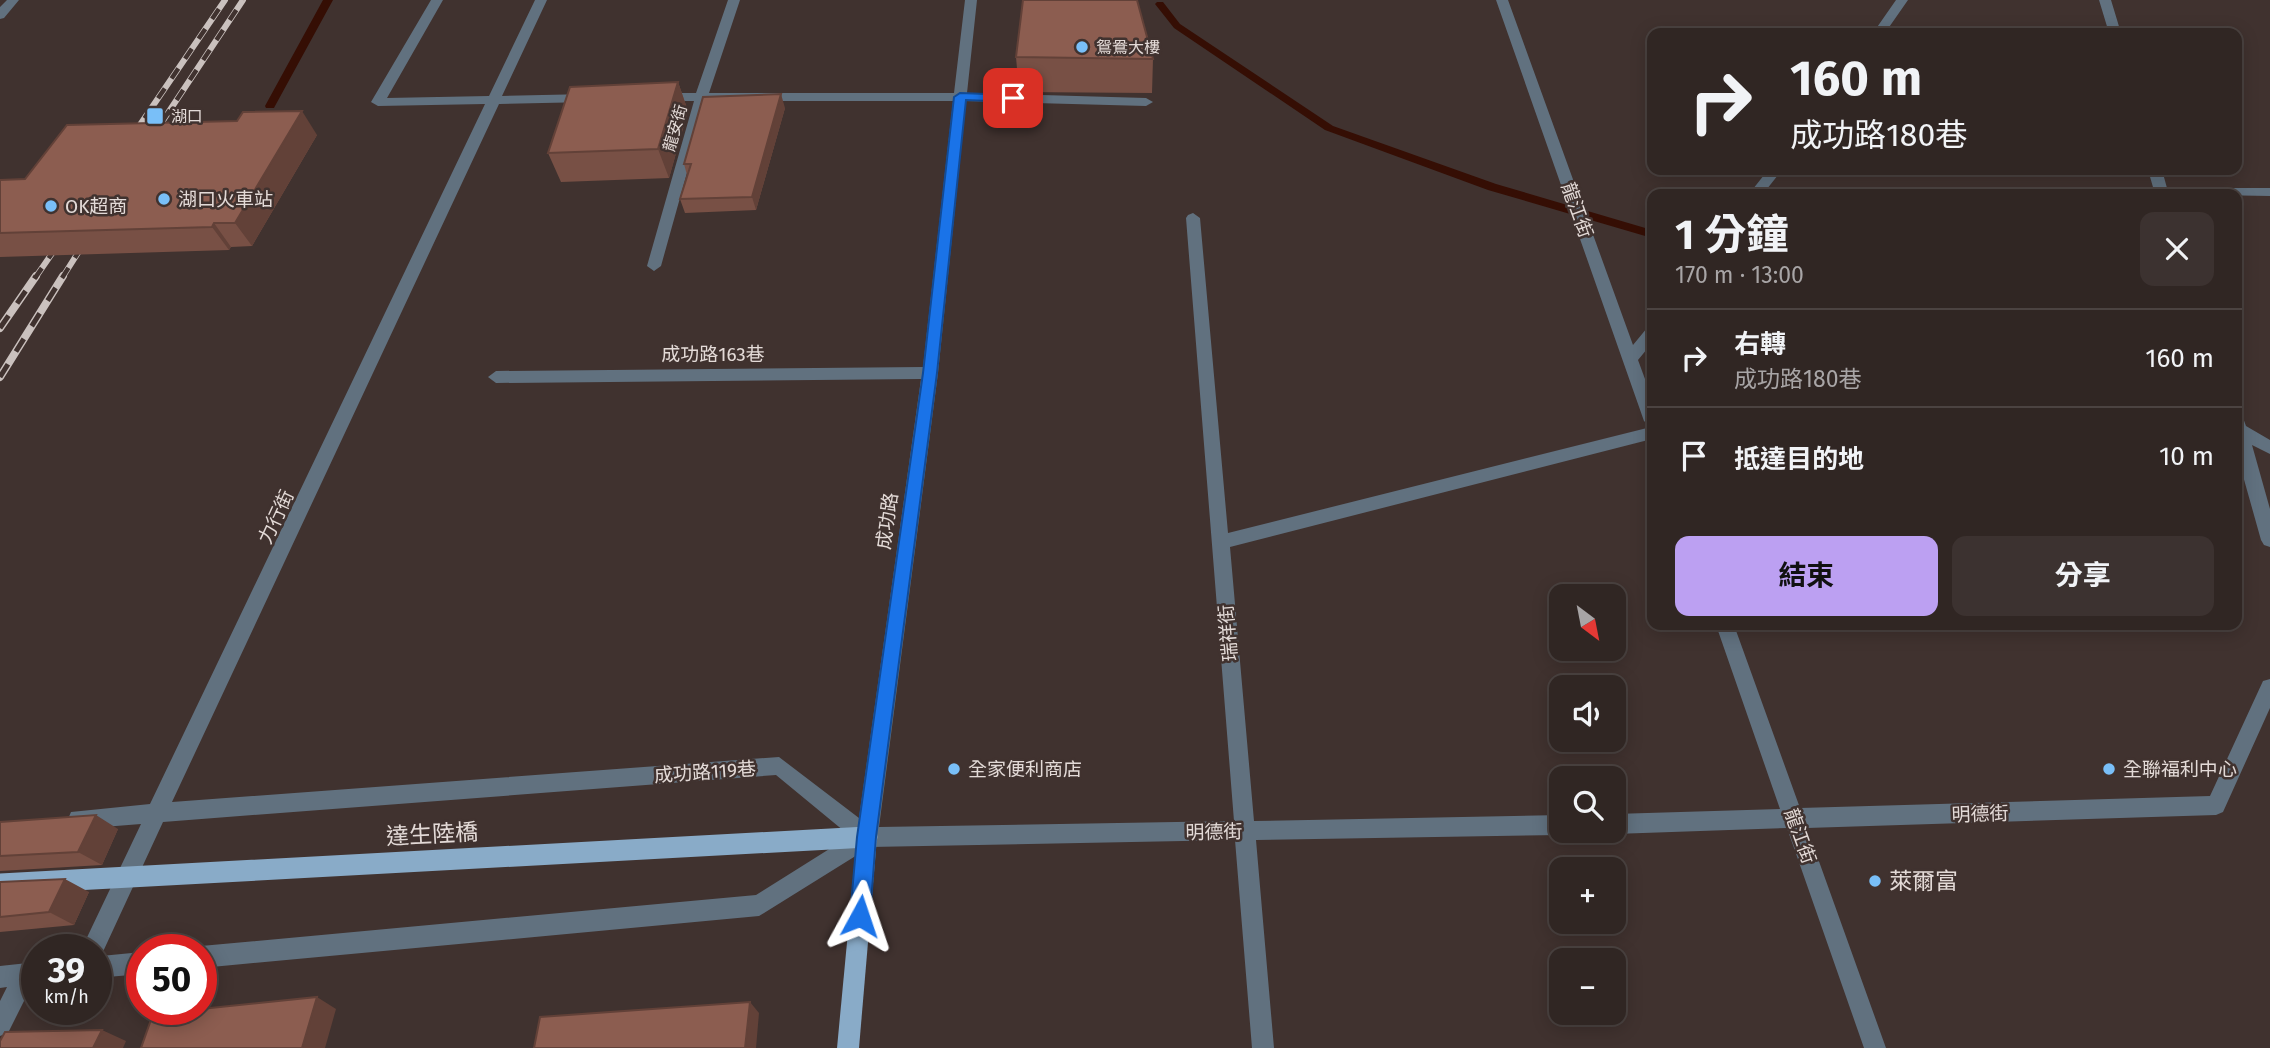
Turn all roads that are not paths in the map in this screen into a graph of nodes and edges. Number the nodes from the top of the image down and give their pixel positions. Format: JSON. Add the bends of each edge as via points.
{"nodes":[{"id":1,"x":13,"y":0,"type":"edge"},
{"id":2,"x":437,"y":0,"type":"edge"},
{"id":3,"x":541,"y":0,"type":"edge"},
{"id":4,"x":734,"y":0,"type":"edge"},
{"id":5,"x":971,"y":0,"type":"edge"},
{"id":6,"x":1503,"y":0,"type":"edge"},
{"id":7,"x":1902,"y":0,"type":"edge"},
{"id":8,"x":2105,"y":0,"type":"edge"},
{"id":9,"x":0,"y":15,"type":"edge"},
{"id":10,"x":1882,"y":28,"type":"edge"},
{"id":11,"x":2113,"y":28,"type":"edge"},
{"id":12,"x":702,"y":96,"type":"junction"},
{"id":13,"x":647,"y":97,"type":"edge"},
{"id":14,"x":960,"y":97,"type":"junction"},
{"id":15,"x":606,"y":98,"type":"edge"},
{"id":16,"x":495,"y":101,"type":"junction"},
{"id":17,"x":1146,"y":102,"type":"edge"},
{"id":18,"x":1771,"y":175,"type":"edge"},
{"id":19,"x":1760,"y":189,"type":"edge"},
{"id":20,"x":2242,"y":192,"type":"edge"},
{"id":21,"x":2270,"y":192,"type":"edge"},
{"id":22,"x":1193,"y":218,"type":"dead end"},
{"id":23,"x":654,"y":266,"type":"dead end"},
{"id":24,"x":1647,"y":338,"type":"edge"},
{"id":25,"x":1630,"y":360,"type":"junction"},
{"id":26,"x":930,"y":373,"type":"junction"},
{"id":27,"x":496,"y":377,"type":"dead end"},
{"id":28,"x":1647,"y":407,"type":"edge"},
{"id":29,"x":2242,"y":427,"type":"edge"},
{"id":30,"x":1647,"y":434,"type":"edge"},
{"id":31,"x":2242,"y":436,"type":"edge"},
{"id":32,"x":2270,"y":448,"type":"edge"},
{"id":33,"x":2270,"y":540,"type":"edge"},
{"id":34,"x":1220,"y":542,"type":"junction"},
{"id":35,"x":1726,"y":630,"type":"edge"},
{"id":36,"x":2270,"y":687,"type":"edge"},
{"id":37,"x":159,"y":813,"type":"junction"},
{"id":38,"x":1794,"y":820,"type":"junction"},
{"id":39,"x":53,"y":821,"type":"edge"},
{"id":40,"x":1626,"y":824,"type":"edge"},
{"id":41,"x":1549,"y":825,"type":"edge"},
{"id":42,"x":1244,"y":832,"type":"junction"},
{"id":43,"x":867,"y":837,"type":"junction"},
{"id":44,"x":0,"y":884,"type":"edge"},
{"id":45,"x":100,"y":934,"type":"edge"},
{"id":46,"x":217,"y":956,"type":"edge"},
{"id":47,"x":21,"y":975,"type":"edge"},
{"id":48,"x":0,"y":976,"type":"edge"},
{"id":49,"x":21,"y":990,"type":"edge"},
{"id":50,"x":0,"y":1025,"type":"edge"},
{"id":51,"x":848,"y":1048,"type":"edge"},
{"id":52,"x":1263,"y":1048,"type":"edge"},
{"id":53,"x":1875,"y":1048,"type":"edge"}],
"edges":[{"from":1,"to":9,"type":"street"},
{"from":2,"to":16,"type":"street","via":[[378,102]]},
{"from":3,"to":16,"type":"street","name":"力行街"},
{"from":4,"to":12,"type":"street","name":"龍安街"},
{"from":5,"to":14,"type":"street","name":"成功路"},
{"from":6,"to":25,"type":"street","name":"龍江街"},
{"from":7,"to":10,"type":"street"},
{"from":8,"to":11,"type":"street"},
{"from":12,"to":13,"type":"street"},
{"from":12,"to":14,"type":"street"},
{"from":12,"to":23,"type":"street","name":"龍安街"},
{"from":14,"to":17,"type":"street"},
{"from":14,"to":26,"type":"street","name":"成功路"},
{"from":15,"to":16,"type":"street"},
{"from":16,"to":37,"type":"street","name":"力行街"},
{"from":18,"to":19,"type":"street"},
{"from":20,"to":21,"type":"street"},
{"from":22,"to":34,"type":"street","name":"瑞祥街"},
{"from":24,"to":25,"type":"street"},
{"from":25,"to":28,"type":"street","name":"龍江街"},
{"from":26,"to":27,"type":"street","name":"成功路163巷"},
{"from":26,"to":43,"type":"street","name":"成功路"},
{"from":29,"to":32,"type":"street"},
{"from":30,"to":34,"type":"street"},
{"from":31,"to":33,"type":"street"},
{"from":34,"to":42,"type":"street","name":"瑞祥街"},
{"from":35,"to":38,"type":"street","name":"龍江街"},
{"from":36,"to":38,"type":"street","name":"明德街","via":[[2216,806]]},
{"from":37,"to":39,"type":"street","name":"成功路119巷"},
{"from":37,"to":43,"type":"street","name":"成功路119巷","via":[[779,766]]},
{"from":37,"to":45,"type":"street","name":"力行街"},
{"from":38,"to":40,"type":"street","name":"明德街"},
{"from":38,"to":53,"type":"street","name":"龍江街"},
{"from":41,"to":42,"type":"street","name":"明德街"},
{"from":42,"to":43,"type":"street","name":"明德街"},
{"from":42,"to":52,"type":"street","name":"瑞祥街"},
{"from":43,"to":44,"type":"main road","name":"達生陸橋","bridge":true},
{"from":43,"to":46,"type":"street","via":[[759,905]]},
{"from":43,"to":51,"type":"main road","name":"成功路"},
{"from":47,"to":48,"type":"street"},
{"from":49,"to":50,"type":"street"}]}
